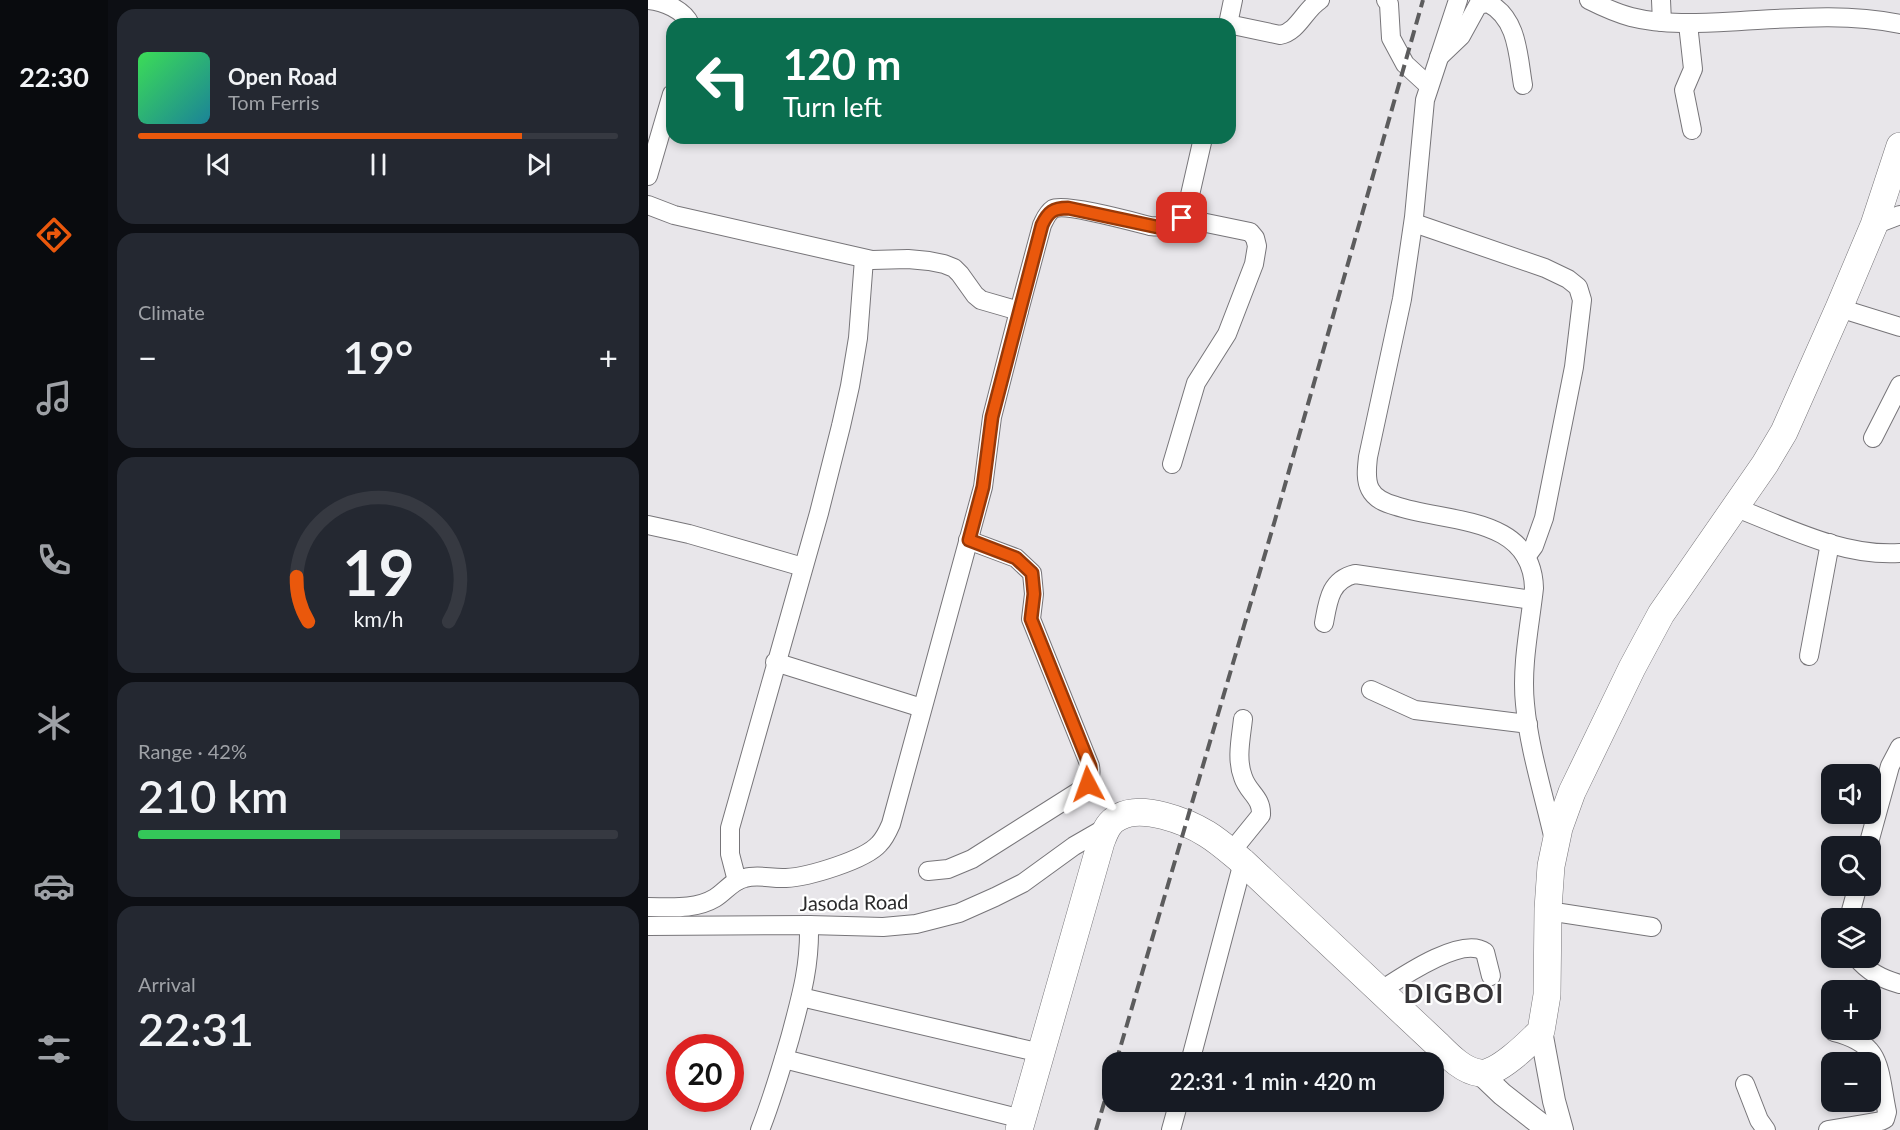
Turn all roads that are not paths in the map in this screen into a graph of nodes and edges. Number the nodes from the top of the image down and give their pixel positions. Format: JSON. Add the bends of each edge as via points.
{"nodes":[{"id":1,"x":648,"y":0,"type":"edge"},
{"id":2,"x":1233,"y":0,"type":"edge"},
{"id":3,"x":1320,"y":0,"type":"edge"},
{"id":4,"x":1386,"y":0,"type":"edge"},
{"id":5,"x":1458,"y":0,"type":"edge"},
{"id":6,"x":1589,"y":0,"type":"edge"},
{"id":7,"x":1661,"y":0,"type":"edge"},
{"id":8,"x":686,"y":18,"type":"edge"},
{"id":9,"x":1229,"y":18,"type":"edge"},
{"id":10,"x":1662,"y":22,"type":"junction"},
{"id":11,"x":1688,"y":24,"type":"junction"},
{"id":12,"x":1900,"y":24,"type":"edge"},
{"id":13,"x":1236,"y":26,"type":"edge"},
{"id":14,"x":1438,"y":58,"type":"junction"},
{"id":15,"x":1523,"y":85,"type":"dead end"},
{"id":16,"x":1429,"y":86,"type":"junction"},
{"id":17,"x":666,"y":114,"type":"edge"},
{"id":18,"x":1692,"y":130,"type":"dead end"},
{"id":19,"x":1202,"y":144,"type":"edge"},
{"id":20,"x":1900,"y":147,"type":"edge"},
{"id":21,"x":648,"y":176,"type":"edge"},
{"id":22,"x":648,"y":205,"type":"edge"},
{"id":23,"x":1900,"y":215,"type":"edge"},
{"id":24,"x":1182,"y":218,"type":"junction"},
{"id":25,"x":1414,"y":223,"type":"junction"},
{"id":26,"x":1874,"y":225,"type":"junction"},
{"id":27,"x":864,"y":259,"type":"junction"},
{"id":28,"x":1839,"y":308,"type":"junction"},
{"id":29,"x":1019,"y":311,"type":"junction"},
{"id":30,"x":1900,"y":327,"type":"edge"},
{"id":31,"x":1900,"y":385,"type":"edge"},
{"id":32,"x":1873,"y":438,"type":"dead end"},
{"id":33,"x":1172,"y":464,"type":"dead end"},
{"id":34,"x":1734,"y":507,"type":"junction"},
{"id":35,"x":648,"y":525,"type":"edge"},
{"id":36,"x":969,"y":540,"type":"junction"},
{"id":37,"x":1830,"y":543,"type":"junction"},
{"id":38,"x":1900,"y":553,"type":"edge"},
{"id":39,"x":1526,"y":557,"type":"junction"},
{"id":40,"x":803,"y":567,"type":"junction"},
{"id":41,"x":1532,"y":600,"type":"junction"},
{"id":42,"x":1324,"y":623,"type":"dead end"},
{"id":43,"x":1809,"y":656,"type":"dead end"},
{"id":44,"x":775,"y":662,"type":"junction"},
{"id":45,"x":1371,"y":690,"type":"dead end"},
{"id":46,"x":922,"y":708,"type":"junction"},
{"id":47,"x":1243,"y":719,"type":"dead end"},
{"id":48,"x":1528,"y":724,"type":"junction"},
{"id":49,"x":1900,"y":747,"type":"edge"},
{"id":50,"x":1107,"y":827,"type":"junction"},
{"id":51,"x":1871,"y":836,"type":"edge"},
{"id":52,"x":1555,"y":844,"type":"junction"},
{"id":53,"x":1237,"y":857,"type":"junction"},
{"id":54,"x":928,"y":871,"type":"dead end"},
{"id":55,"x":737,"y":881,"type":"junction"},
{"id":56,"x":648,"y":907,"type":"edge"},
{"id":57,"x":1548,"y":911,"type":"junction"},
{"id":58,"x":809,"y":925,"type":"junction"},
{"id":59,"x":648,"y":926,"type":"edge"},
{"id":60,"x":1652,"y":927,"type":"dead end"},
{"id":61,"x":1866,"y":968,"type":"edge"},
{"id":62,"x":1491,"y":976,"type":"dead end"},
{"id":63,"x":1900,"y":984,"type":"edge"},
{"id":64,"x":1380,"y":991,"type":"junction"},
{"id":65,"x":801,"y":997,"type":"junction"},
{"id":66,"x":1541,"y":1031,"type":"junction"},
{"id":67,"x":1857,"y":1040,"type":"edge"},
{"id":68,"x":1192,"y":1052,"type":"edge"},
{"id":69,"x":1041,"y":1053,"type":"junction"},
{"id":70,"x":784,"y":1059,"type":"junction"},
{"id":71,"x":1480,"y":1073,"type":"junction"},
{"id":72,"x":1745,"y":1084,"type":"dead end"},
{"id":73,"x":1176,"y":1112,"type":"edge"},
{"id":74,"x":1020,"y":1124,"type":"edge"},
{"id":75,"x":760,"y":1130,"type":"edge"},
{"id":76,"x":1171,"y":1130,"type":"edge"},
{"id":77,"x":1548,"y":1130,"type":"edge"},
{"id":78,"x":1562,"y":1130,"type":"edge"},
{"id":79,"x":1766,"y":1130,"type":"edge"},
{"id":80,"x":1828,"y":1130,"type":"edge"}],
"edges":[{"from":1,"to":8,"type":"street","via":[[664,3]]},
{"from":2,"to":9,"type":"street"},
{"from":3,"to":13,"type":"street","via":[[1287,34]]},
{"from":4,"to":16,"type":"street","via":[[1391,38],[1405,64]]},
{"from":5,"to":14,"type":"street"},
{"from":6,"to":10,"type":"street","via":[[1612,11]]},
{"from":7,"to":10,"type":"street"},
{"from":10,"to":11,"type":"street"},
{"from":11,"to":12,"type":"street","via":[[1805,17]]},
{"from":11,"to":18,"type":"street","via":[[1693,69],[1684,90]]},
{"from":14,"to":15,"type":"street","via":[[1461,36],[1478,5],[1488,3],[1509,22]]},
{"from":14,"to":16,"type":"street"},
{"from":16,"to":25,"type":"street"},
{"from":17,"to":21,"type":"street"},
{"from":19,"to":24,"type":"street"},
{"from":20,"to":26,"type":"highway"},
{"from":22,"to":27,"type":"street","via":[[674,215]]},
{"from":23,"to":26,"type":"street"},
{"from":24,"to":29,"type":"street","via":[[1173,226],[1162,228],[1068,208],[1052,210],[1042,225]]},
{"from":24,"to":33,"type":"street","via":[[1250,232],[1257,246],[1227,334],[1194,389]]},
{"from":25,"to":39,"type":"street","via":[[1368,457],[1369,488],[1376,498],[1405,510],[1480,525],[1500,533],[1516,542]]},
{"from":25,"to":39,"type":"street","via":[[1545,268],[1578,287],[1582,300],[1574,367],[1544,518]]},
{"from":26,"to":28,"type":"highway"},
{"from":27,"to":29,"type":"street","via":[[944,264],[954,268],[981,300]]},
{"from":27,"to":40,"type":"street","via":[[850,386]]},
{"from":28,"to":30,"type":"street"},
{"from":28,"to":34,"type":"highway","via":[[1784,432]]},
{"from":29,"to":36,"type":"street","via":[[992,417],[983,487]]},
{"from":31,"to":32,"type":"street"},
{"from":34,"to":37,"type":"street"},
{"from":34,"to":52,"type":"highway","via":[[1661,614],[1632,668],[1572,792]]},
{"from":35,"to":40,"type":"street"},
{"from":36,"to":46,"type":"street"},
{"from":36,"to":54,"type":"street","via":[[1016,558],[1032,573],[1031,619],[1091,775],[1081,790],[972,859],[948,869]]},
{"from":37,"to":38,"type":"street","via":[[1868,552]]},
{"from":37,"to":43,"type":"street"},
{"from":39,"to":41,"type":"street","via":[[1533,574]]},
{"from":40,"to":44,"type":"street"},
{"from":41,"to":42,"type":"street","via":[[1355,574],[1340,580],[1334,588]]},
{"from":41,"to":48,"type":"street","via":[[1524,677]]},
{"from":44,"to":46,"type":"street"},
{"from":44,"to":55,"type":"street","via":[[730,828],[730,854]]},
{"from":45,"to":48,"type":"street","via":[[1415,711]]},
{"from":46,"to":55,"type":"street","via":[[891,824],[878,845],[866,854],[808,876],[757,876]]},
{"from":47,"to":53,"type":"street","via":[[1240,766],[1248,788],[1260,802],[1261,816]]},
{"from":48,"to":52,"type":"street"},
{"from":49,"to":51,"type":"street","via":[[1890,766]]},
{"from":50,"to":53,"type":"highway","via":[[1117,817],[1129,813],[1155,815],[1186,823]]},
{"from":50,"to":58,"type":"street","name":"Jasoda Road","via":[[1023,883],[959,913],[916,924],[883,927]]},
{"from":50,"to":69,"type":"highway"},
{"from":52,"to":57,"type":"highway"},
{"from":53,"to":64,"type":"highway"},
{"from":53,"to":68,"type":"street"},
{"from":55,"to":56,"type":"street","via":[[701,905]]},
{"from":57,"to":60,"type":"street"},
{"from":57,"to":66,"type":"highway","via":[[1547,995]]},
{"from":58,"to":59,"type":"street","name":"Jasoda Road"},
{"from":58,"to":65,"type":"street","via":[[809,961]]},
{"from":61,"to":63,"type":"street"},
{"from":62,"to":64,"type":"street","via":[[1485,952],[1468,949],[1444,953]]},
{"from":64,"to":71,"type":"highway","via":[[1455,1060]]},
{"from":65,"to":69,"type":"street"},
{"from":65,"to":70,"type":"street"},
{"from":66,"to":71,"type":"highway","via":[[1492,1072]]},
{"from":66,"to":78,"type":"main road"},
{"from":67,"to":80,"type":"street","via":[[1863,1042],[1876,1062],[1887,1112],[1885,1119]]},
{"from":69,"to":74,"type":"highway"},
{"from":70,"to":74,"type":"street"},
{"from":70,"to":75,"type":"street"},
{"from":71,"to":77,"type":"main road"},
{"from":72,"to":79,"type":"street"},
{"from":73,"to":76,"type":"street"}]}
